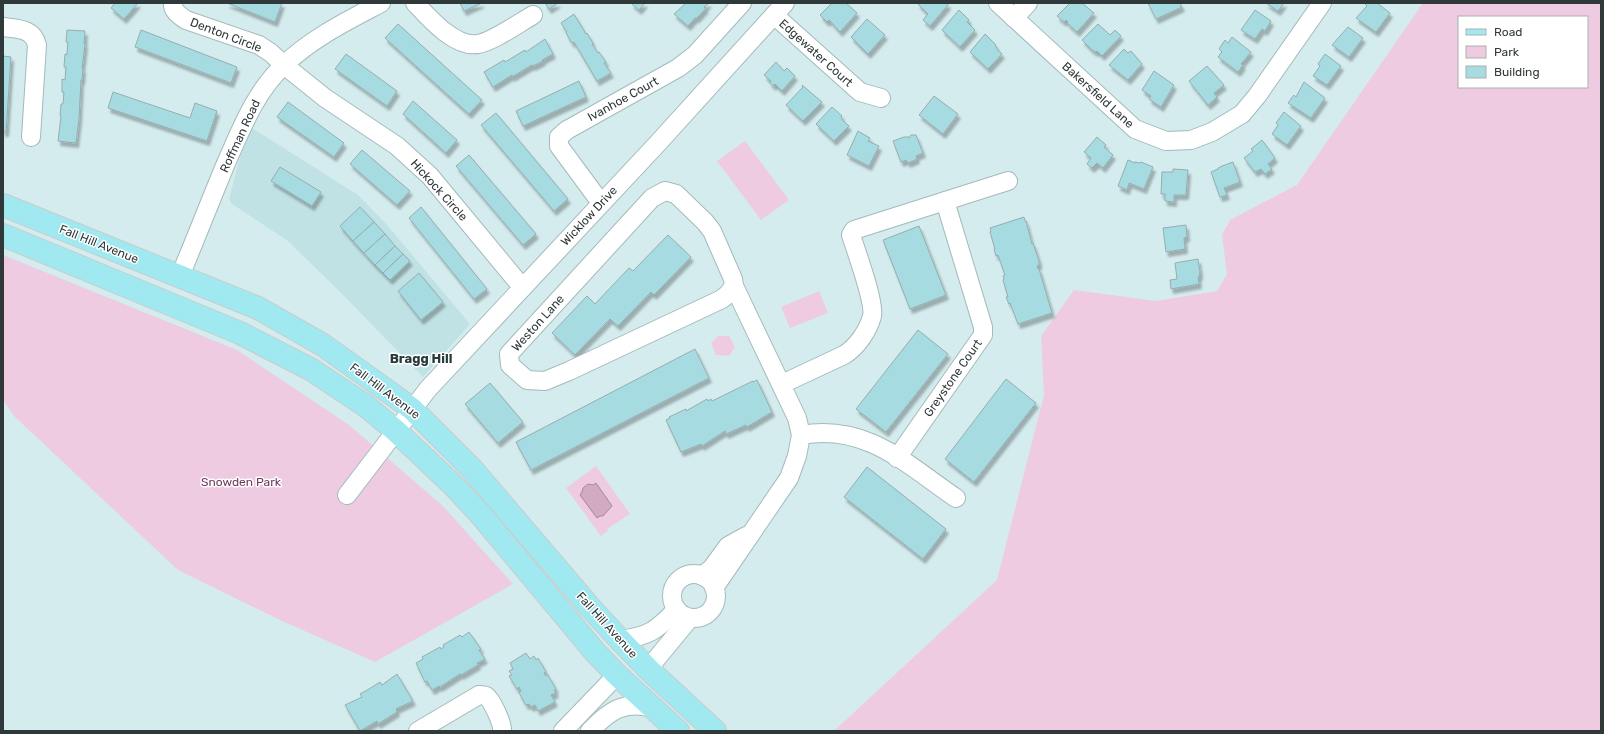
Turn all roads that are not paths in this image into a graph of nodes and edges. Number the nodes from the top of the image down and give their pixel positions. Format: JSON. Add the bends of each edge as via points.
{"nodes":[{"id":1,"x":173,"y":3,"type":"edge"},
{"id":2,"x":381,"y":3,"type":"edge"},
{"id":3,"x":415,"y":3,"type":"edge"},
{"id":4,"x":742,"y":3,"type":"edge"},
{"id":5,"x":998,"y":3,"type":"edge"},
{"id":6,"x":1028,"y":3,"type":"edge"},
{"id":7,"x":1322,"y":3,"type":"edge"},
{"id":8,"x":780,"y":9,"type":"edge"},
{"id":9,"x":533,"y":15,"type":"dead end"},
{"id":10,"x":1014,"y":18,"type":"junction"},
{"id":11,"x":3,"y":27,"type":"edge"},
{"id":12,"x":284,"y":65,"type":"junction"},
{"id":13,"x":881,"y":98,"type":"dead end"},
{"id":14,"x":31,"y":137,"type":"dead end"},
{"id":15,"x":1008,"y":182,"type":"dead end"},
{"id":16,"x":945,"y":201,"type":"junction"},
{"id":17,"x":601,"y":204,"type":"junction"},
{"id":18,"x":3,"y":205,"type":"edge"},
{"id":19,"x":3,"y":235,"type":"edge"},
{"id":20,"x":180,"y":276,"type":"junction"},
{"id":21,"x":734,"y":286,"type":"junction"},
{"id":22,"x":522,"y":287,"type":"junction"},
{"id":23,"x":782,"y":384,"type":"junction"},
{"id":24,"x":412,"y":409,"type":"junction"},
{"id":25,"x":396,"y":431,"type":"junction"},
{"id":26,"x":801,"y":435,"type":"junction"},
{"id":27,"x":897,"y":458,"type":"junction"},
{"id":28,"x":347,"y":496,"type":"dead end"},
{"id":29,"x":956,"y":498,"type":"dead end"},
{"id":30,"x":708,"y":582,"type":"junction"},
{"id":31,"x":683,"y":614,"type":"junction"},
{"id":32,"x":620,"y":640,"type":"junction"},
{"id":33,"x":648,"y":669,"type":"junction"},
{"id":34,"x":617,"y":675,"type":"junction"},
{"id":35,"x":652,"y":708,"type":"junction"},
{"id":36,"x":418,"y":731,"type":"edge"},
{"id":37,"x":502,"y":731,"type":"edge"},
{"id":38,"x":563,"y":731,"type":"edge"},
{"id":39,"x":590,"y":731,"type":"edge"},
{"id":40,"x":678,"y":731,"type":"edge"},
{"id":41,"x":715,"y":731,"type":"edge"}],
"edges":[{"from":1,"to":12,"type":"street","name":"Denton Circle","via":[[177,13],[186,20],[259,45]]},
{"from":2,"to":12,"type":"street","name":"Roffman Road","via":[[326,33]]},
{"from":3,"to":9,"type":"street","via":[[446,32],[468,44],[487,41]]},
{"from":4,"to":17,"type":"street","name":"Ivanhoe Court","via":[[695,55],[678,68],[567,130],[560,137],[559,146]]},
{"from":5,"to":10,"type":"street","name":"Bakersfield Lane"},
{"from":6,"to":10,"type":"street"},
{"from":7,"to":10,"type":"street","name":"Bakersfield Lane","via":[[1242,114],[1212,132],[1184,141],[1166,141],[1135,129]]},
{"from":8,"to":13,"type":"street","name":"Edgewater Court","via":[[860,92]]},
{"from":8,"to":17,"type":"street","name":"Wicklow Drive"},
{"from":11,"to":14,"type":"street","via":[[26,30],[32,34],[37,45]]},
{"from":12,"to":20,"type":"street","name":"Roffman Road","via":[[261,92],[244,123]]},
{"from":12,"to":22,"type":"street","name":"Hickock Circle","via":[[325,98],[397,146],[430,176]]},
{"from":15,"to":16,"type":"street"},
{"from":16,"to":23,"type":"street","via":[[854,230],[851,235],[871,301],[872,315],[863,336],[844,355]]},
{"from":16,"to":27,"type":"street","name":"Greystone Court","via":[[983,327],[983,335]]},
{"from":17,"to":22,"type":"street","name":"Wicklow Drive"},
{"from":18,"to":20,"type":"main road","name":"Fall Hill Avenue"},
{"from":19,"to":25,"type":"main road","name":"Fall Hill Avenue","via":[[246,336],[312,370],[366,406]]},
{"from":20,"to":24,"type":"main road","name":"Fall Hill Avenue","via":[[279,319],[323,345]]},
{"from":21,"to":21,"type":"street","name":"Weston Lane","via":[[733,278],[712,231],[676,194],[665,192],[652,198],[509,354],[510,364],[527,380],[545,381],[722,299]]},
{"from":21,"to":23,"type":"street","name":"Weston Lane"},
{"from":22,"to":24,"type":"street","name":"Wicklow Drive"},
{"from":23,"to":26,"type":"street","name":"Weston Lane","via":[[797,418]]},
{"from":24,"to":25,"type":"street","name":"Wicklow Drive"},
{"from":24,"to":32,"type":"main road","name":"Fall Hill Avenue","via":[[472,469]]},
{"from":25,"to":28,"type":"street"},
{"from":25,"to":34,"type":"main road","name":"Fall Hill Avenue","via":[[480,514],[562,614]]},
{"from":26,"to":27,"type":"street","via":[[830,432],[851,435],[867,440]]},
{"from":26,"to":30,"type":"street","name":"Weston Lane","via":[[789,478],[750,534],[728,546],[712,568]]},
{"from":27,"to":29,"type":"street"},
{"from":30,"to":31,"type":"street","via":[[715,601],[709,612],[697,618]]},
{"from":30,"to":31,"type":"street","via":[[688,575],[676,583],[672,597]]},
{"from":31,"to":32,"type":"street","via":[[650,633]]},
{"from":31,"to":33,"type":"street"},
{"from":32,"to":33,"type":"main road","name":"Fall Hill Avenue"},
{"from":33,"to":34,"type":"main road"},
{"from":33,"to":41,"type":"main road","name":"Fall Hill Avenue"},
{"from":34,"to":35,"type":"main road","name":"Fall Hill Avenue"},
{"from":34,"to":38,"type":"street"},
{"from":35,"to":39,"type":"street","via":[[635,704],[615,710]]},
{"from":35,"to":40,"type":"main road","name":"Fall Hill Avenue"},
{"from":36,"to":37,"type":"street","via":[[479,694],[490,700],[503,726]]}]}
